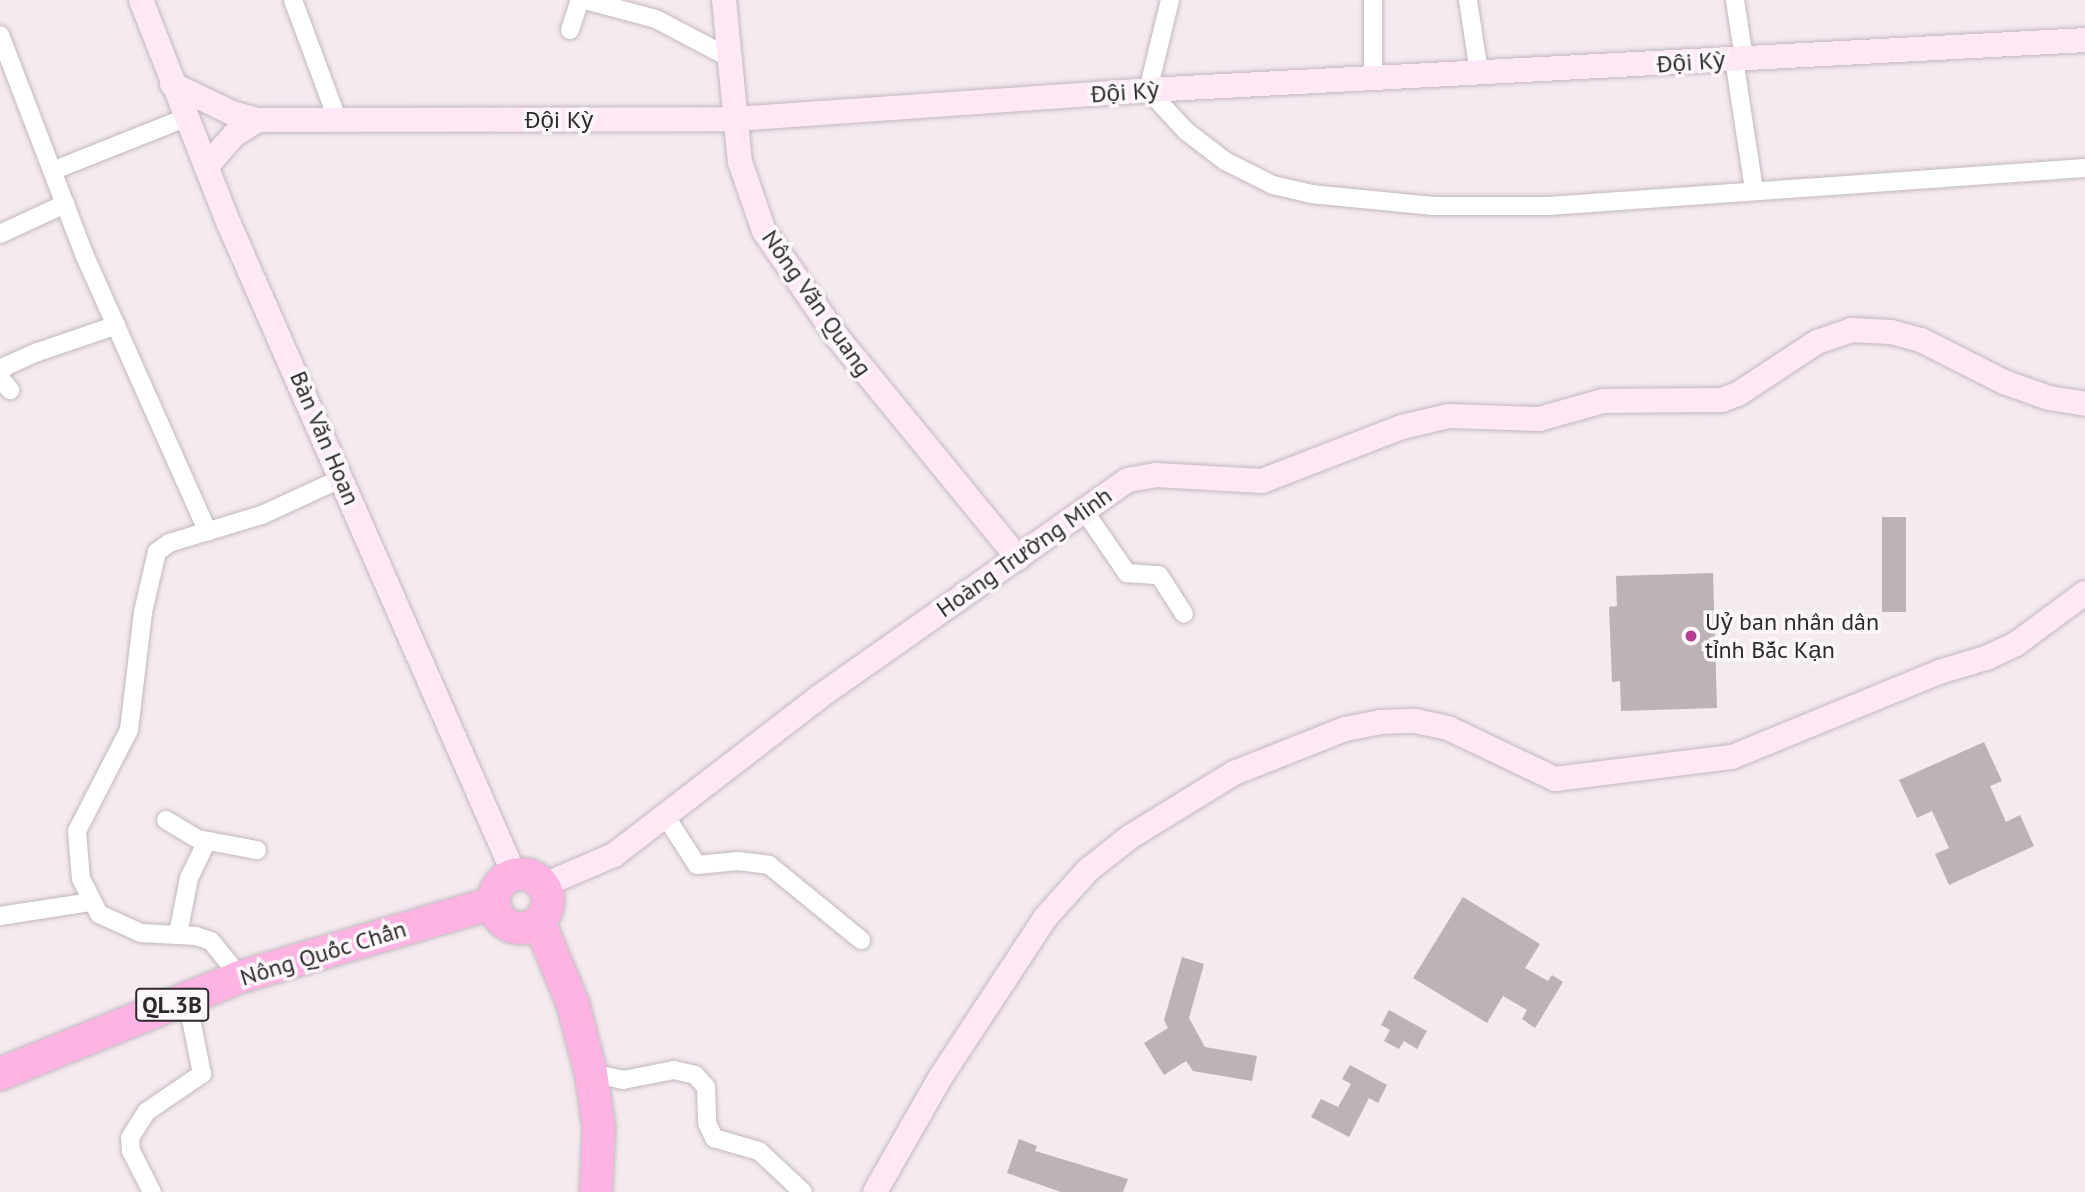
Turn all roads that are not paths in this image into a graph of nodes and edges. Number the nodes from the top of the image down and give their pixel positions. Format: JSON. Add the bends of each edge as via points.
{"nodes":[{"id":1,"x":141,"y":0,"type":"edge"},
{"id":2,"x":293,"y":0,"type":"edge"},
{"id":3,"x":582,"y":0,"type":"edge"},
{"id":4,"x":723,"y":0,"type":"edge"},
{"id":5,"x":1170,"y":0,"type":"edge"},
{"id":6,"x":1373,"y":0,"type":"edge"},
{"id":7,"x":1468,"y":0,"type":"edge"},
{"id":8,"x":1735,"y":0,"type":"edge"},
{"id":9,"x":570,"y":30,"type":"dead end"},
{"id":10,"x":0,"y":35,"type":"edge"},
{"id":11,"x":2085,"y":40,"type":"edge"},
{"id":12,"x":730,"y":58,"type":"junction"},
{"id":13,"x":1739,"y":59,"type":"junction"},
{"id":14,"x":1479,"y":73,"type":"junction"},
{"id":15,"x":1373,"y":79,"type":"junction"},
{"id":16,"x":172,"y":84,"type":"junction"},
{"id":17,"x":1148,"y":90,"type":"junction"},
{"id":18,"x":185,"y":118,"type":"junction"},
{"id":19,"x":736,"y":119,"type":"junction"},
{"id":20,"x":258,"y":120,"type":"junction"},
{"id":21,"x":338,"y":121,"type":"junction"},
{"id":22,"x":206,"y":167,"type":"junction"},
{"id":23,"x":2085,"y":168,"type":"edge"},
{"id":24,"x":52,"y":171,"type":"junction"},
{"id":25,"x":1754,"y":190,"type":"junction"},
{"id":26,"x":65,"y":204,"type":"junction"},
{"id":27,"x":0,"y":234,"type":"edge"},
{"id":28,"x":117,"y":325,"type":"junction"},
{"id":29,"x":3,"y":381,"type":"edge"},
{"id":30,"x":2085,"y":404,"type":"edge"},
{"id":31,"x":342,"y":478,"type":"junction"},
{"id":32,"x":1083,"y":509,"type":"junction"},
{"id":33,"x":208,"y":532,"type":"junction"},
{"id":34,"x":1018,"y":558,"type":"junction"},
{"id":35,"x":2085,"y":593,"type":"edge"},
{"id":36,"x":1184,"y":614,"type":"dead end"},
{"id":37,"x":666,"y":817,"type":"junction"},
{"id":38,"x":166,"y":820,"type":"dead end"},
{"id":39,"x":207,"y":841,"type":"junction"},
{"id":40,"x":257,"y":850,"type":"dead end"},
{"id":41,"x":514,"y":874,"type":"junction"},
{"id":42,"x":544,"y":886,"type":"junction"},
{"id":43,"x":90,"y":902,"type":"junction"},
{"id":44,"x":493,"y":903,"type":"junction"},
{"id":45,"x":0,"y":916,"type":"edge"},
{"id":46,"x":539,"y":922,"type":"junction"},
{"id":47,"x":177,"y":934,"type":"junction"},
{"id":48,"x":861,"y":940,"type":"dead end"},
{"id":49,"x":240,"y":977,"type":"junction"},
{"id":50,"x":187,"y":999,"type":"junction"},
{"id":51,"x":591,"y":1073,"type":"junction"},
{"id":52,"x":0,"y":1074,"type":"edge"},
{"id":53,"x":152,"y":1192,"type":"edge"},
{"id":54,"x":596,"y":1192,"type":"edge"},
{"id":55,"x":803,"y":1192,"type":"edge"},
{"id":56,"x":875,"y":1192,"type":"edge"}],
"edges":[{"from":1,"to":16,"type":"street","name":"Bàn Văn Hoan"},
{"from":2,"to":21,"type":"street"},
{"from":3,"to":9,"type":"street"},
{"from":3,"to":12,"type":"street","via":[[656,19]]},
{"from":4,"to":12,"type":"street","name":"Nông Văn Quang"},
{"from":5,"to":17,"type":"street"},
{"from":6,"to":15,"type":"street"},
{"from":7,"to":14,"type":"street"},
{"from":8,"to":13,"type":"street"},
{"from":10,"to":24,"type":"street"},
{"from":11,"to":13,"type":"street","name":"Đội Kỳ"},
{"from":12,"to":19,"type":"street","name":"Nông Văn Quang"},
{"from":13,"to":14,"type":"street","name":"Đội Kỳ"},
{"from":13,"to":25,"type":"street"},
{"from":14,"to":15,"type":"street","name":"Đội Kỳ"},
{"from":15,"to":17,"type":"street","name":"Đội Kỳ"},
{"from":16,"to":18,"type":"street","name":"Bàn Văn Hoan"},
{"from":16,"to":20,"type":"street","name":"Đội Kỳ","via":[[232,113]]},
{"from":17,"to":19,"type":"street","name":"Đội Kỳ"},
{"from":17,"to":25,"type":"street","via":[[1186,131],[1225,161],[1273,185],[1311,194],[1382,203],[1485,207]]},
{"from":18,"to":22,"type":"street","name":"Bàn Văn Hoan"},
{"from":18,"to":24,"type":"street"},
{"from":19,"to":21,"type":"street","name":"Đội Kỳ"},
{"from":19,"to":34,"type":"street","name":"Nông Văn Quang","via":[[748,194],[764,232],[797,284]]},
{"from":20,"to":21,"type":"street","name":"Đội Kỳ"},
{"from":20,"to":22,"type":"street","via":[[226,142]]},
{"from":22,"to":31,"type":"street","name":"Bàn Văn Hoan"},
{"from":23,"to":25,"type":"street"},
{"from":24,"to":26,"type":"street"},
{"from":26,"to":27,"type":"street"},
{"from":26,"to":28,"type":"street"},
{"from":28,"to":29,"type":"street","via":[[6,366]]},
{"from":28,"to":33,"type":"street"},
{"from":30,"to":32,"type":"street","name":"Hoàng Trường Minh","via":[[2049,398],[2004,382],[1921,340],[1891,332],[1851,330],[1817,342],[1722,400],[1621,400],[1539,419],[1449,416],[1419,421],[1279,477],[1262,481],[1142,476]]},
{"from":31,"to":33,"type":"street","via":[[262,515]]},
{"from":31,"to":41,"type":"street","name":"Bàn Văn Hoan"},
{"from":32,"to":34,"type":"street","name":"Hoàng Trường Minh"},
{"from":32,"to":36,"type":"street","via":[[1126,573],[1154,572]]},
{"from":33,"to":43,"type":"street","via":[[162,547],[153,561],[129,730],[77,831],[78,862]]},
{"from":34,"to":37,"type":"street","name":"Hoàng Trường Minh","via":[[820,696]]},
{"from":35,"to":56,"type":"street","via":[[2016,644],[1986,659],[1917,681],[1732,757],[1555,779],[1448,728],[1415,721],[1380,722],[1345,729],[1234,773],[1130,837],[1088,870],[1045,918],[940,1078]]},
{"from":37,"to":42,"type":"street","name":"Hoàng Trường Minh","via":[[614,855]]},
{"from":37,"to":48,"type":"street","via":[[697,865],[746,861],[769,865]]},
{"from":38,"to":39,"type":"street"},
{"from":39,"to":40,"type":"street"},
{"from":39,"to":47,"type":"street","via":[[189,878]]},
{"from":41,"to":42,"type":"highway","via":[[531,875]]},
{"from":41,"to":44,"type":"highway","via":[[496,888]]},
{"from":42,"to":46,"type":"highway","via":[[548,905]]},
{"from":43,"to":45,"type":"street"},
{"from":43,"to":47,"type":"street","via":[[110,922],[126,929]]},
{"from":44,"to":46,"type":"highway","via":[[510,926],[530,927]]},
{"from":44,"to":49,"type":"highway","name":"Nông Quốc Chấn","number":"QL.3B"},
{"from":46,"to":51,"type":"highway","via":[[572,1004]]},
{"from":47,"to":49,"type":"street","via":[[211,942]]},
{"from":49,"to":50,"type":"highway","name":"Nông Quốc Chấn","number":"QL.3B"},
{"from":50,"to":52,"type":"highway","name":"Nông Quốc Chấn","number":"QL.3B"},
{"from":50,"to":53,"type":"street","via":[[202,1074],[146,1112],[130,1138],[131,1152]]},
{"from":51,"to":54,"type":"highway","via":[[600,1128]]},
{"from":51,"to":55,"type":"street","via":[[623,1080],[674,1070],[695,1075],[706,1087],[707,1123],[714,1138],[759,1152]]}]}
